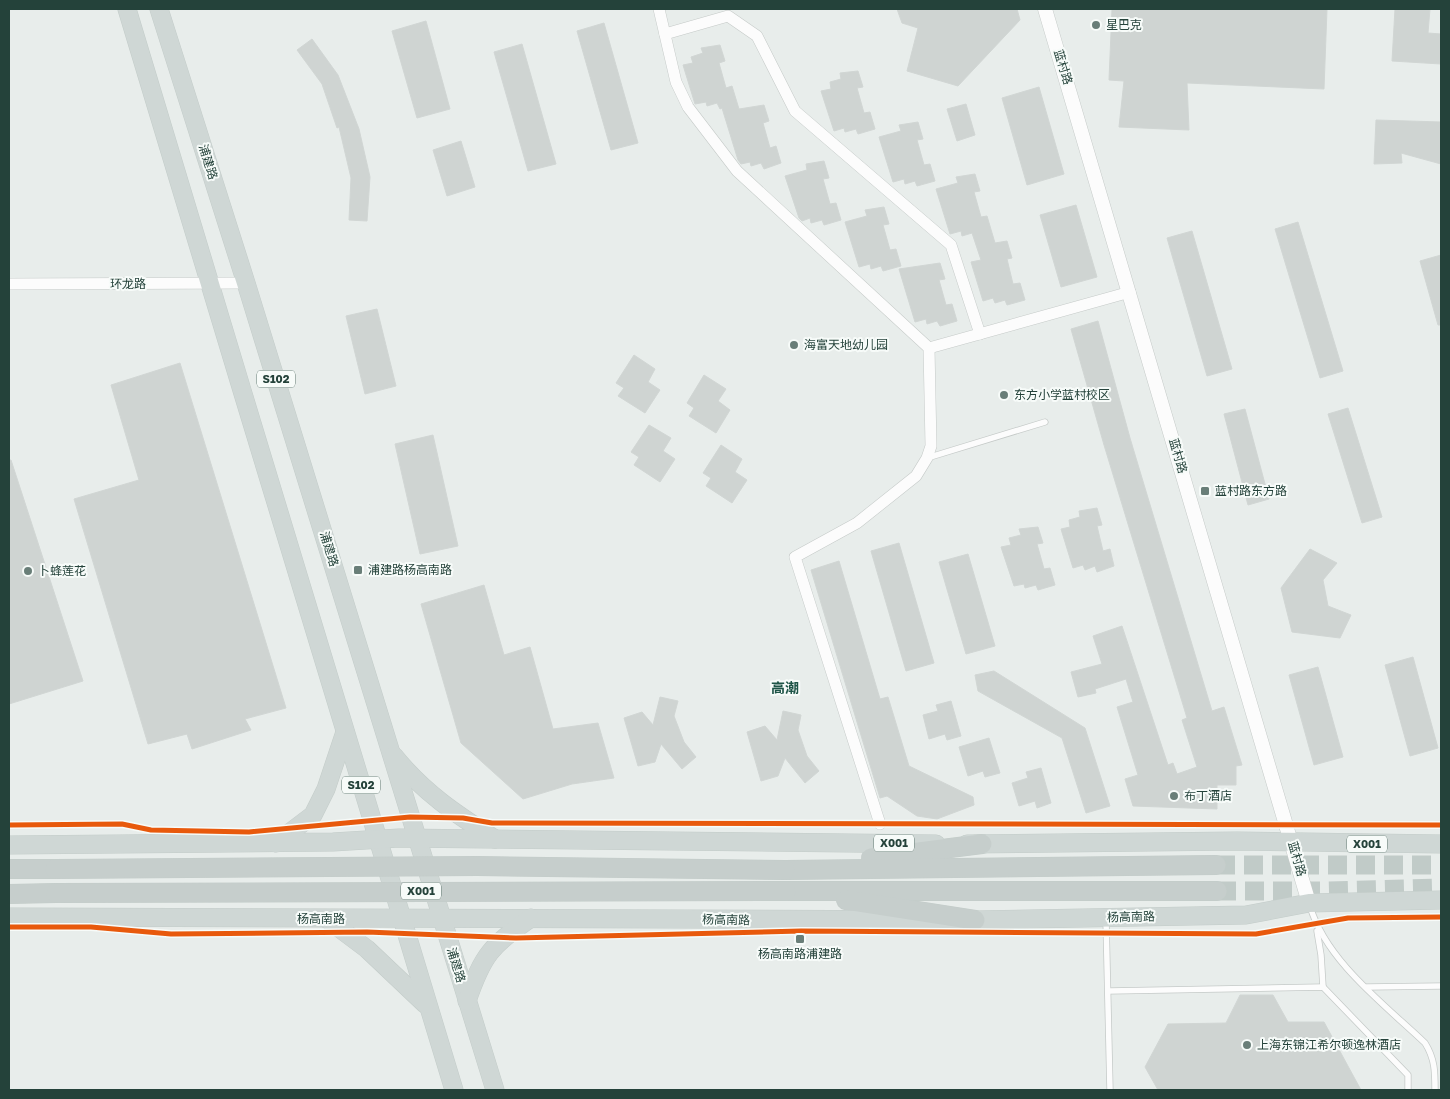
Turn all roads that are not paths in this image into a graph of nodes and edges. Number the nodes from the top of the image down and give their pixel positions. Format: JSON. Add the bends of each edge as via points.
{"nodes":[{"id":1,"x":127,"y":9,"type":"edge"},
{"id":2,"x":159,"y":9,"type":"edge"},
{"id":3,"x":659,"y":9,"type":"edge"},
{"id":4,"x":1045,"y":9,"type":"edge"},
{"id":5,"x":732,"y":12,"type":"edge"},
{"id":6,"x":665,"y":34,"type":"junction"},
{"id":7,"x":246,"y":283,"type":"junction"},
{"id":8,"x":9,"y":284,"type":"edge"},
{"id":9,"x":210,"y":284,"type":"junction"},
{"id":10,"x":1130,"y":292,"type":"junction"},
{"id":11,"x":980,"y":334,"type":"junction"},
{"id":12,"x":929,"y":348,"type":"junction"},
{"id":13,"x":1045,"y":422,"type":"dead end"},
{"id":14,"x":927,"y":458,"type":"junction"},
{"id":15,"x":345,"y":732,"type":"junction"},
{"id":16,"x":390,"y":751,"type":"junction"},
{"id":17,"x":880,"y":824,"type":"dead end"},
{"id":18,"x":376,"y":838,"type":"junction"},
{"id":19,"x":417,"y":838,"type":"junction"},
{"id":20,"x":496,"y":839,"type":"junction"},
{"id":21,"x":276,"y":842,"type":"junction"},
{"id":22,"x":9,"y":844,"type":"edge"},
{"id":23,"x":982,"y":844,"type":"junction"},
{"id":24,"x":1292,"y":844,"type":"junction"},
{"id":25,"x":1441,"y":844,"type":"edge"},
{"id":26,"x":1216,"y":865,"type":"tunnel mouth"},
{"id":27,"x":9,"y":869,"type":"edge"},
{"id":28,"x":785,"y":870,"type":"junction"},
{"id":29,"x":786,"y":891,"type":"junction"},
{"id":30,"x":1217,"y":891,"type":"tunnel mouth"},
{"id":31,"x":9,"y":894,"type":"edge"},
{"id":32,"x":1441,"y":900,"type":"edge"},
{"id":33,"x":1309,"y":903,"type":"junction"},
{"id":34,"x":9,"y":916,"type":"edge"},
{"id":35,"x":442,"y":917,"type":"junction"},
{"id":36,"x":1106,"y":917,"type":"junction"},
{"id":37,"x":531,"y":918,"type":"junction"},
{"id":38,"x":328,"y":919,"type":"junction"},
{"id":39,"x":400,"y":919,"type":"junction"},
{"id":40,"x":975,"y":920,"type":"junction"},
{"id":41,"x":1315,"y":924,"type":"junction"},
{"id":42,"x":1441,"y":986,"type":"edge"},
{"id":43,"x":1323,"y":987,"type":"junction"},
{"id":44,"x":1367,"y":987,"type":"junction"},
{"id":45,"x":1108,"y":990,"type":"junction"},
{"id":46,"x":467,"y":1001,"type":"junction"},
{"id":47,"x":428,"y":1006,"type":"junction"},
{"id":48,"x":454,"y":1090,"type":"edge"},
{"id":49,"x":495,"y":1090,"type":"edge"},
{"id":50,"x":1110,"y":1090,"type":"edge"},
{"id":51,"x":1408,"y":1090,"type":"edge"},
{"id":52,"x":1435,"y":1090,"type":"edge"}],
"edges":[{"from":1,"to":9,"type":"main road","number":"S102"},
{"from":2,"to":7,"type":"main road","name":"浦建路","number":"S102"},
{"from":3,"to":6,"type":"street"},
{"from":4,"to":10,"type":"street","name":"蓝村路"},
{"from":5,"to":6,"type":"street"},
{"from":5,"to":11,"type":"street","via":[[757,36],[795,112],[952,245]]},
{"from":6,"to":12,"type":"street","via":[[676,82],[688,107],[737,171]]},
{"from":7,"to":9,"type":"street","name":"环龙路"},
{"from":7,"to":16,"type":"main road","name":"浦建路","number":"S102"},
{"from":8,"to":9,"type":"street","name":"环龙路"},
{"from":9,"to":15,"type":"main road","number":"S102"},
{"from":10,"to":11,"type":"street"},
{"from":10,"to":24,"type":"street","name":"蓝村路"},
{"from":11,"to":12,"type":"street"},
{"from":12,"to":14,"type":"street","via":[[931,446]]},
{"from":13,"to":14,"type":"lane"},
{"from":14,"to":17,"type":"street","via":[[916,476],[857,523],[795,557]]},
{"from":15,"to":18,"type":"main road","number":"S102"},
{"from":15,"to":21,"type":"main road","via":[[326,789],[313,816]]},
{"from":16,"to":19,"type":"main road","name":"浦建路","number":"S102"},
{"from":16,"to":20,"type":"main road","via":[[441,804]]},
{"from":18,"to":19,"type":"main road","number":"X001"},
{"from":18,"to":21,"type":"main road","number":"X001"},
{"from":18,"to":39,"type":"main road","number":"S102"},
{"from":19,"to":20,"type":"main road","number":"X001"},
{"from":19,"to":35,"type":"main road","name":"浦建路","number":"S102"},
{"from":20,"to":23,"type":"main road","number":"X001"},
{"from":21,"to":22,"type":"main road","number":"X001"},
{"from":23,"to":24,"type":"main road","number":"X001","via":[[1237,841]]},
{"from":23,"to":28,"type":"highway"},
{"from":24,"to":25,"type":"main road","number":"X001"},
{"from":24,"to":33,"type":"street","name":"蓝村路"},
{"from":26,"to":28,"type":"highway","number":"X001"},
{"from":27,"to":28,"type":"highway","number":"X001","bridge":true,"via":[[477,866]]},
{"from":29,"to":30,"type":"highway","name":"杨高南路","number":"X001"},
{"from":29,"to":31,"type":"highway","name":"杨高南路","number":"X001","bridge":true},
{"from":29,"to":40,"type":"highway"},
{"from":32,"to":33,"type":"main road","name":"杨高南路","number":"X001"},
{"from":33,"to":36,"type":"main road","name":"杨高南路","number":"X001","via":[[1246,915]]},
{"from":33,"to":41,"type":"lane"},
{"from":34,"to":38,"type":"main road","name":"杨高南路","number":"X001"},
{"from":35,"to":37,"type":"main road","name":"杨高南路","number":"X001"},
{"from":35,"to":39,"type":"main road","name":"杨高南路","number":"X001"},
{"from":35,"to":46,"type":"main road","name":"浦建路","number":"S102"},
{"from":36,"to":40,"type":"main road","name":"杨高南路","number":"X001"},
{"from":36,"to":45,"type":"lane"},
{"from":37,"to":40,"type":"main road","name":"杨高南路","number":"X001"},
{"from":37,"to":46,"type":"main road","via":[[495,944],[476,974]]},
{"from":38,"to":39,"type":"main road","name":"杨高南路","number":"X001"},
{"from":38,"to":47,"type":"main road","via":[[367,949]]},
{"from":39,"to":47,"type":"main road","number":"S102"},
{"from":41,"to":43,"type":"lane"},
{"from":41,"to":44,"type":"lane","via":[[1331,950]]},
{"from":42,"to":44,"type":"lane"},
{"from":43,"to":45,"type":"lane"},
{"from":43,"to":51,"type":"lane","via":[[1408,1075]]},
{"from":44,"to":52,"type":"lane","via":[[1431,1052]]},
{"from":45,"to":50,"type":"lane"},
{"from":46,"to":49,"type":"main road","name":"浦建路","number":"S102"},
{"from":47,"to":48,"type":"main road","number":"S102"}]}
